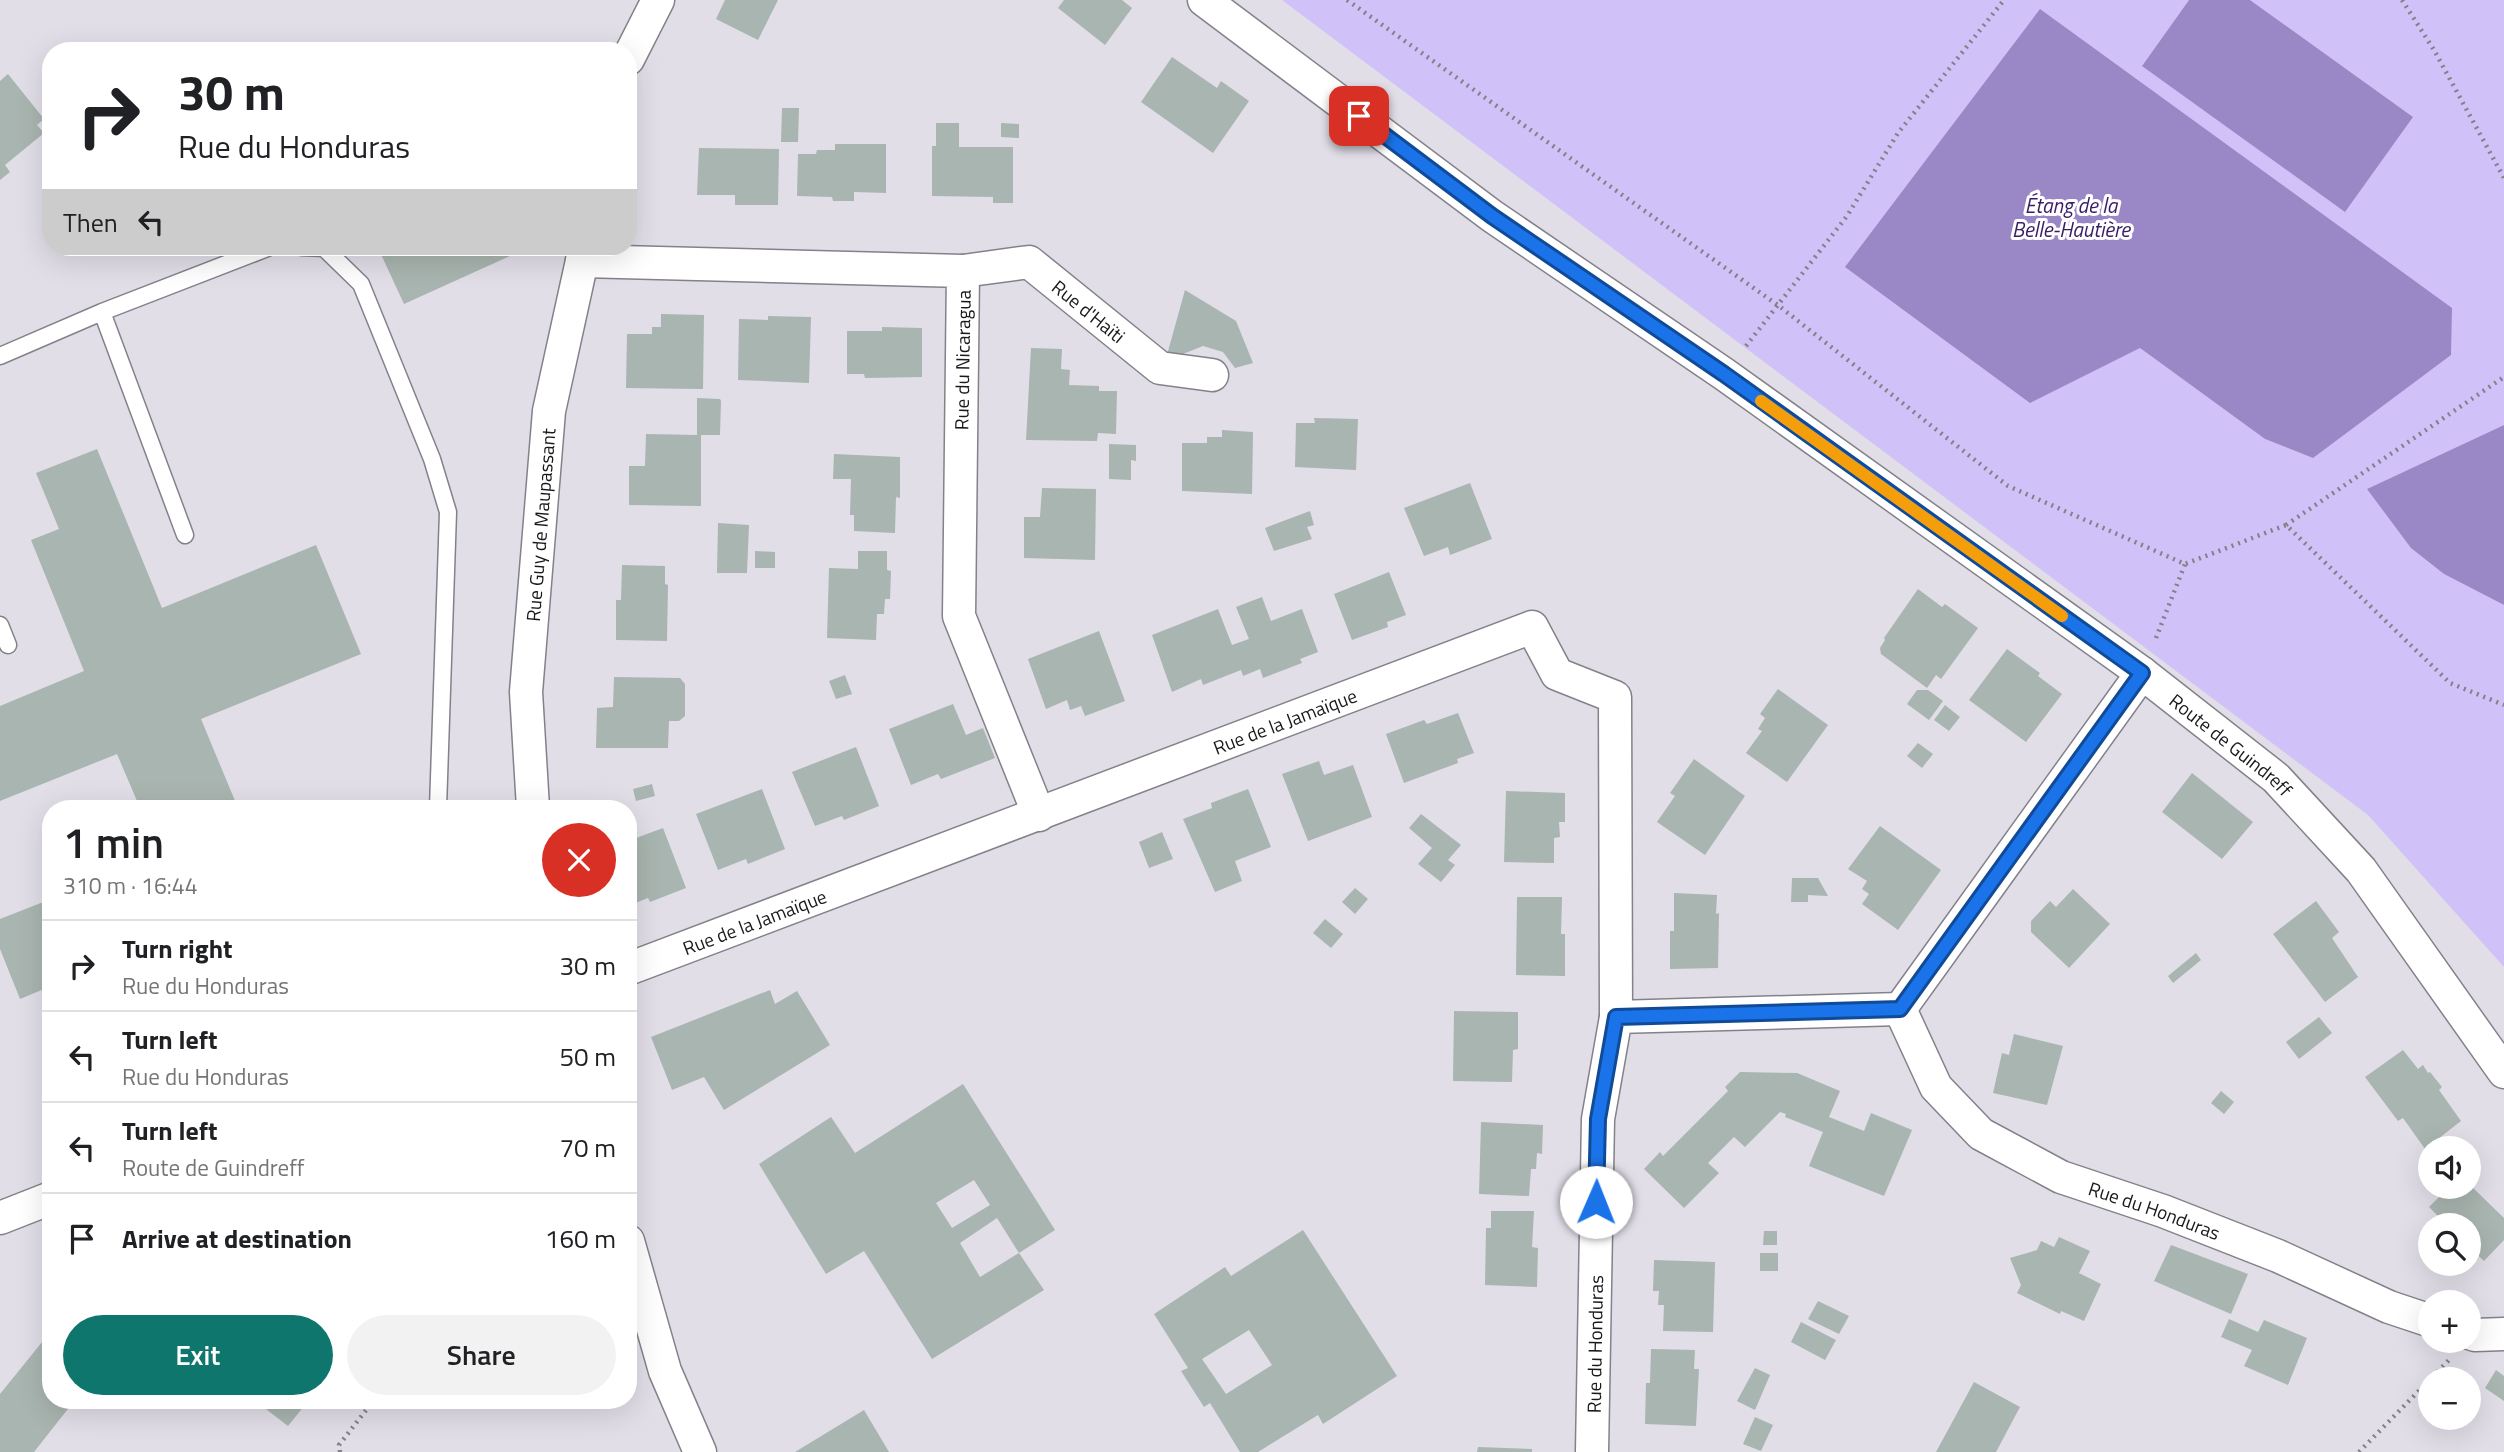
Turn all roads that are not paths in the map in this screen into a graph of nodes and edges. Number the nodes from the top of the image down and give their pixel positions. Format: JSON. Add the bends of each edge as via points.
{"nodes":[{"id":1,"x":658,"y":0,"type":"edge"},
{"id":2,"x":1204,"y":0,"type":"edge"},
{"id":3,"x":637,"y":42,"type":"edge"},
{"id":4,"x":247,"y":256,"type":"edge"},
{"id":5,"x":332,"y":256,"type":"edge"},
{"id":6,"x":584,"y":256,"type":"edge"},
{"id":7,"x":629,"y":256,"type":"edge"},
{"id":8,"x":963,"y":271,"type":"junction"},
{"id":9,"x":102,"y":312,"type":"junction"},
{"id":10,"x":0,"y":356,"type":"edge"},
{"id":11,"x":1212,"y":375,"type":"dead end"},
{"id":12,"x":185,"y":536,"type":"dead end"},
{"id":13,"x":0,"y":625,"type":"edge"},
{"id":14,"x":8,"y":645,"type":"dead end"},
{"id":15,"x":2142,"y":673,"type":"junction"},
{"id":16,"x":438,"y":800,"type":"edge"},
{"id":17,"x":533,"y":800,"type":"edge"},
{"id":18,"x":1039,"y":815,"type":"junction"},
{"id":19,"x":637,"y":966,"type":"edge"},
{"id":20,"x":1900,"y":1009,"type":"junction"},
{"id":21,"x":1616,"y":1017,"type":"junction"},
{"id":22,"x":2499,"y":1054,"type":"edge"},
{"id":23,"x":42,"y":1202,"type":"edge"},
{"id":24,"x":0,"y":1218,"type":"edge"},
{"id":25,"x":637,"y":1272,"type":"edge"},
{"id":26,"x":2418,"y":1317,"type":"edge"},
{"id":27,"x":700,"y":1452,"type":"edge"},
{"id":28,"x":1592,"y":1452,"type":"edge"}],
"edges":[{"from":1,"to":3,"type":"street"},
{"from":2,"to":15,"type":"street","name":"Route de Guindreff","via":[[1492,216],[1724,374]]},
{"from":4,"to":9,"type":"lane"},
{"from":5,"to":16,"type":"lane","via":[[361,284],[432,459],[448,512]]},
{"from":6,"to":17,"type":"street","name":"Rue Guy de Maupassant","via":[[549,411],[526,692]]},
{"from":7,"to":8,"type":"street","name":"Rue du Nicaragua"},
{"from":8,"to":11,"type":"street","name":"Rue d'Haïti","via":[[1029,262],[1160,368]]},
{"from":8,"to":18,"type":"street","name":"Rue du Nicaragua","via":[[959,616]]},
{"from":9,"to":10,"type":"lane"},
{"from":9,"to":12,"type":"lane"},
{"from":13,"to":14,"type":"lane"},
{"from":15,"to":20,"type":"street"},
{"from":15,"to":22,"type":"street","name":"Route de Guindreff","via":[[2276,778],[2361,870]]},
{"from":18,"to":19,"type":"street","name":"Rue de la Jamaïque"},
{"from":18,"to":21,"type":"street","name":"Rue de la Jamaïque","via":[[1532,627],[1557,674],[1615,697]]},
{"from":20,"to":21,"type":"street"},
{"from":20,"to":26,"type":"street","name":"Rue du Honduras","via":[[1936,1087],[1981,1134],[2061,1177],[2164,1211]]},
{"from":21,"to":28,"type":"street","name":"Rue du Honduras","via":[[1598,1119]]},
{"from":23,"to":24,"type":"street"},
{"from":25,"to":27,"type":"street","via":[[666,1371]]}]}
